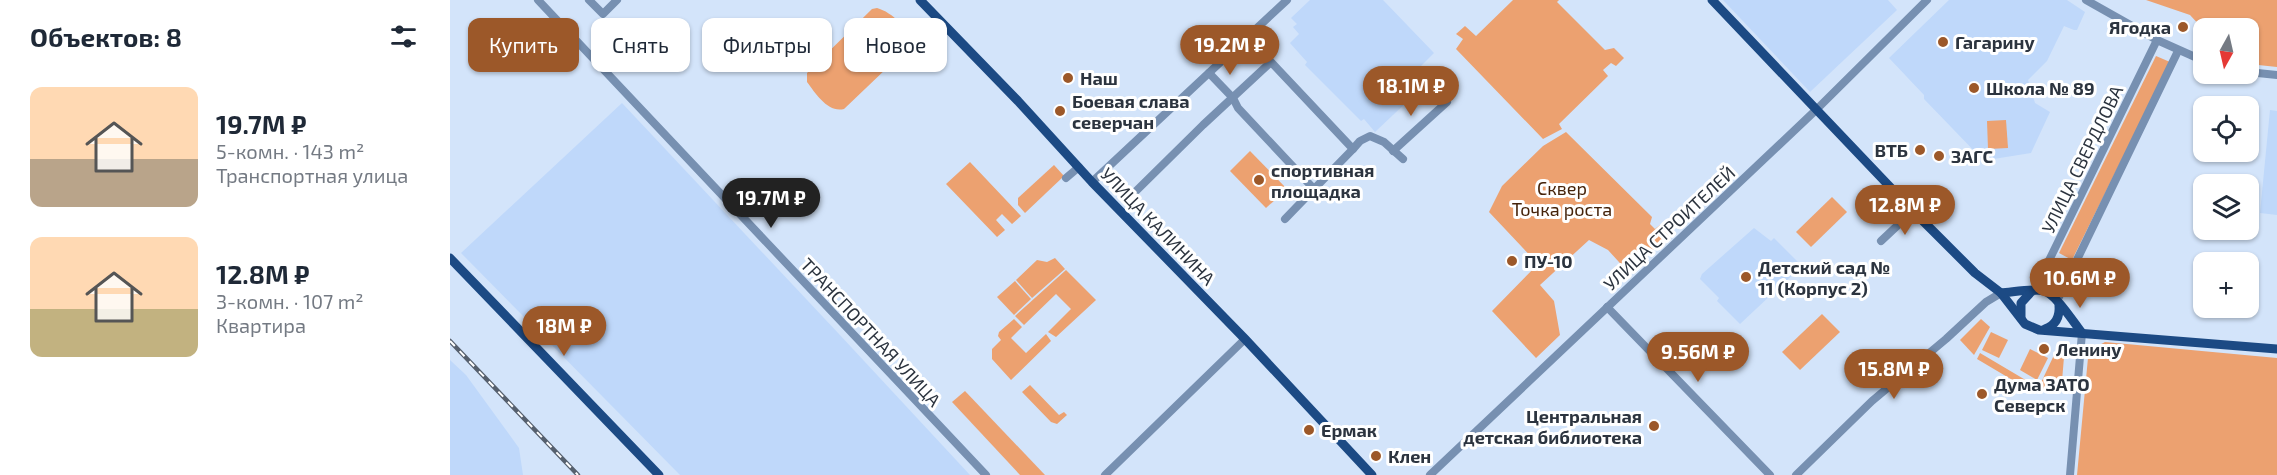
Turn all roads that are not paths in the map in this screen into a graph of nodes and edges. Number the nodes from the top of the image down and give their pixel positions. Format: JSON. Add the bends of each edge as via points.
{"nodes":[{"id":1,"x":538,"y":0,"type":"edge"},
{"id":2,"x":589,"y":0,"type":"edge"},
{"id":3,"x":617,"y":0,"type":"edge"},
{"id":4,"x":920,"y":0,"type":"edge"},
{"id":5,"x":1287,"y":0,"type":"edge"},
{"id":6,"x":1712,"y":0,"type":"edge"},
{"id":7,"x":1927,"y":0,"type":"edge"},
{"id":8,"x":2085,"y":0,"type":"edge"},
{"id":9,"x":2157,"y":40,"type":"junction"},
{"id":10,"x":2178,"y":51,"type":"junction"},
{"id":11,"x":2193,"y":57,"type":"edge"},
{"id":12,"x":1209,"y":73,"type":"junction"},
{"id":13,"x":2259,"y":73,"type":"edge"},
{"id":14,"x":2277,"y":75,"type":"edge"},
{"id":15,"x":1233,"y":98,"type":"junction"},
{"id":16,"x":1447,"y":102,"type":"dead end"},
{"id":17,"x":1816,"y":109,"type":"junction"},
{"id":18,"x":1353,"y":149,"type":"junction"},
{"id":19,"x":1393,"y":151,"type":"junction"},
{"id":20,"x":1403,"y":159,"type":"dead end"},
{"id":21,"x":1078,"y":167,"type":"junction"},
{"id":22,"x":1066,"y":178,"type":"dead end"},
{"id":23,"x":1092,"y":182,"type":"junction"},
{"id":24,"x":1314,"y":189,"type":"junction"},
{"id":25,"x":1133,"y":194,"type":"dead end"},
{"id":26,"x":1912,"y":211,"type":"junction"},
{"id":27,"x":1285,"y":219,"type":"dead end"},
{"id":28,"x":1881,"y":241,"type":"dead end"},
{"id":29,"x":450,"y":258,"type":"edge"},
{"id":30,"x":2034,"y":291,"type":"junction"},
{"id":31,"x":2001,"y":293,"type":"junction"},
{"id":32,"x":2057,"y":301,"type":"junction"},
{"id":33,"x":1607,"y":307,"type":"junction"},
{"id":34,"x":2021,"y":318,"type":"junction"},
{"id":35,"x":2043,"y":330,"type":"junction"},
{"id":36,"x":2082,"y":333,"type":"junction"},
{"id":37,"x":1245,"y":339,"type":"junction"},
{"id":38,"x":2277,"y":349,"type":"edge"},
{"id":39,"x":659,"y":475,"type":"edge"},
{"id":40,"x":986,"y":475,"type":"edge"},
{"id":41,"x":1105,"y":475,"type":"edge"},
{"id":42,"x":1372,"y":475,"type":"edge"},
{"id":43,"x":1430,"y":475,"type":"edge"},
{"id":44,"x":1770,"y":475,"type":"edge"},
{"id":45,"x":1796,"y":475,"type":"edge"},
{"id":46,"x":2070,"y":475,"type":"edge"}],
"edges":[{"from":1,"to":40,"type":"street","name":"ТРАНСПОРТНАЯ УЛИЦА"},
{"from":2,"to":3,"type":"street","via":[[603,14]]},
{"from":4,"to":21,"type":"main road","name":"УЛИЦА КАЛИНИНА"},
{"from":5,"to":12,"type":"street"},
{"from":6,"to":17,"type":"main road"},
{"from":7,"to":17,"type":"street","name":"УЛИЦА СТРОИТЕЛЕЙ"},
{"from":8,"to":9,"type":"street"},
{"from":9,"to":10,"type":"street"},
{"from":9,"to":30,"type":"street","name":"УЛИЦА СВЕРДЛОВА"},
{"from":10,"to":11,"type":"street"},
{"from":10,"to":32,"type":"street"},
{"from":12,"to":15,"type":"street"},
{"from":12,"to":23,"type":"street"},
{"from":13,"to":14,"type":"street"},
{"from":15,"to":18,"type":"street","via":[[1271,62]]},
{"from":15,"to":24,"type":"street"},
{"from":15,"to":25,"type":"street"},
{"from":16,"to":19,"type":"street"},
{"from":17,"to":26,"type":"main road"},
{"from":17,"to":33,"type":"street","name":"УЛИЦА СТРОИТЕЛЕЙ"},
{"from":18,"to":19,"type":"street","via":[[1370,136],[1379,138]]},
{"from":18,"to":24,"type":"street"},
{"from":19,"to":20,"type":"street"},
{"from":21,"to":22,"type":"street"},
{"from":21,"to":23,"type":"main road","name":"УЛИЦА КАЛИНИНА"},
{"from":23,"to":37,"type":"main road","name":"УЛИЦА КАЛИНИНА"},
{"from":24,"to":27,"type":"street"},
{"from":26,"to":28,"type":"street"},
{"from":26,"to":31,"type":"main road"},
{"from":29,"to":39,"type":"main road"},
{"from":30,"to":31,"type":"main road"},
{"from":30,"to":32,"type":"main road","via":[[2048,292]]},
{"from":30,"to":34,"type":"main road","via":[[2021,303]]},
{"from":31,"to":34,"type":"main road"},
{"from":31,"to":45,"type":"street","via":[[1872,401]]},
{"from":32,"to":35,"type":"main road","via":[[2058,317]]},
{"from":32,"to":36,"type":"main road"},
{"from":33,"to":43,"type":"street","name":"УЛИЦА СТРОИТЕЛЕЙ"},
{"from":33,"to":44,"type":"street"},
{"from":34,"to":35,"type":"main road","via":[[2028,326]]},
{"from":35,"to":36,"type":"main road"},
{"from":36,"to":38,"type":"main road"},
{"from":36,"to":46,"type":"street"},
{"from":37,"to":41,"type":"street"},
{"from":37,"to":42,"type":"main road","name":"УЛИЦА КАЛИНИНА"}]}
